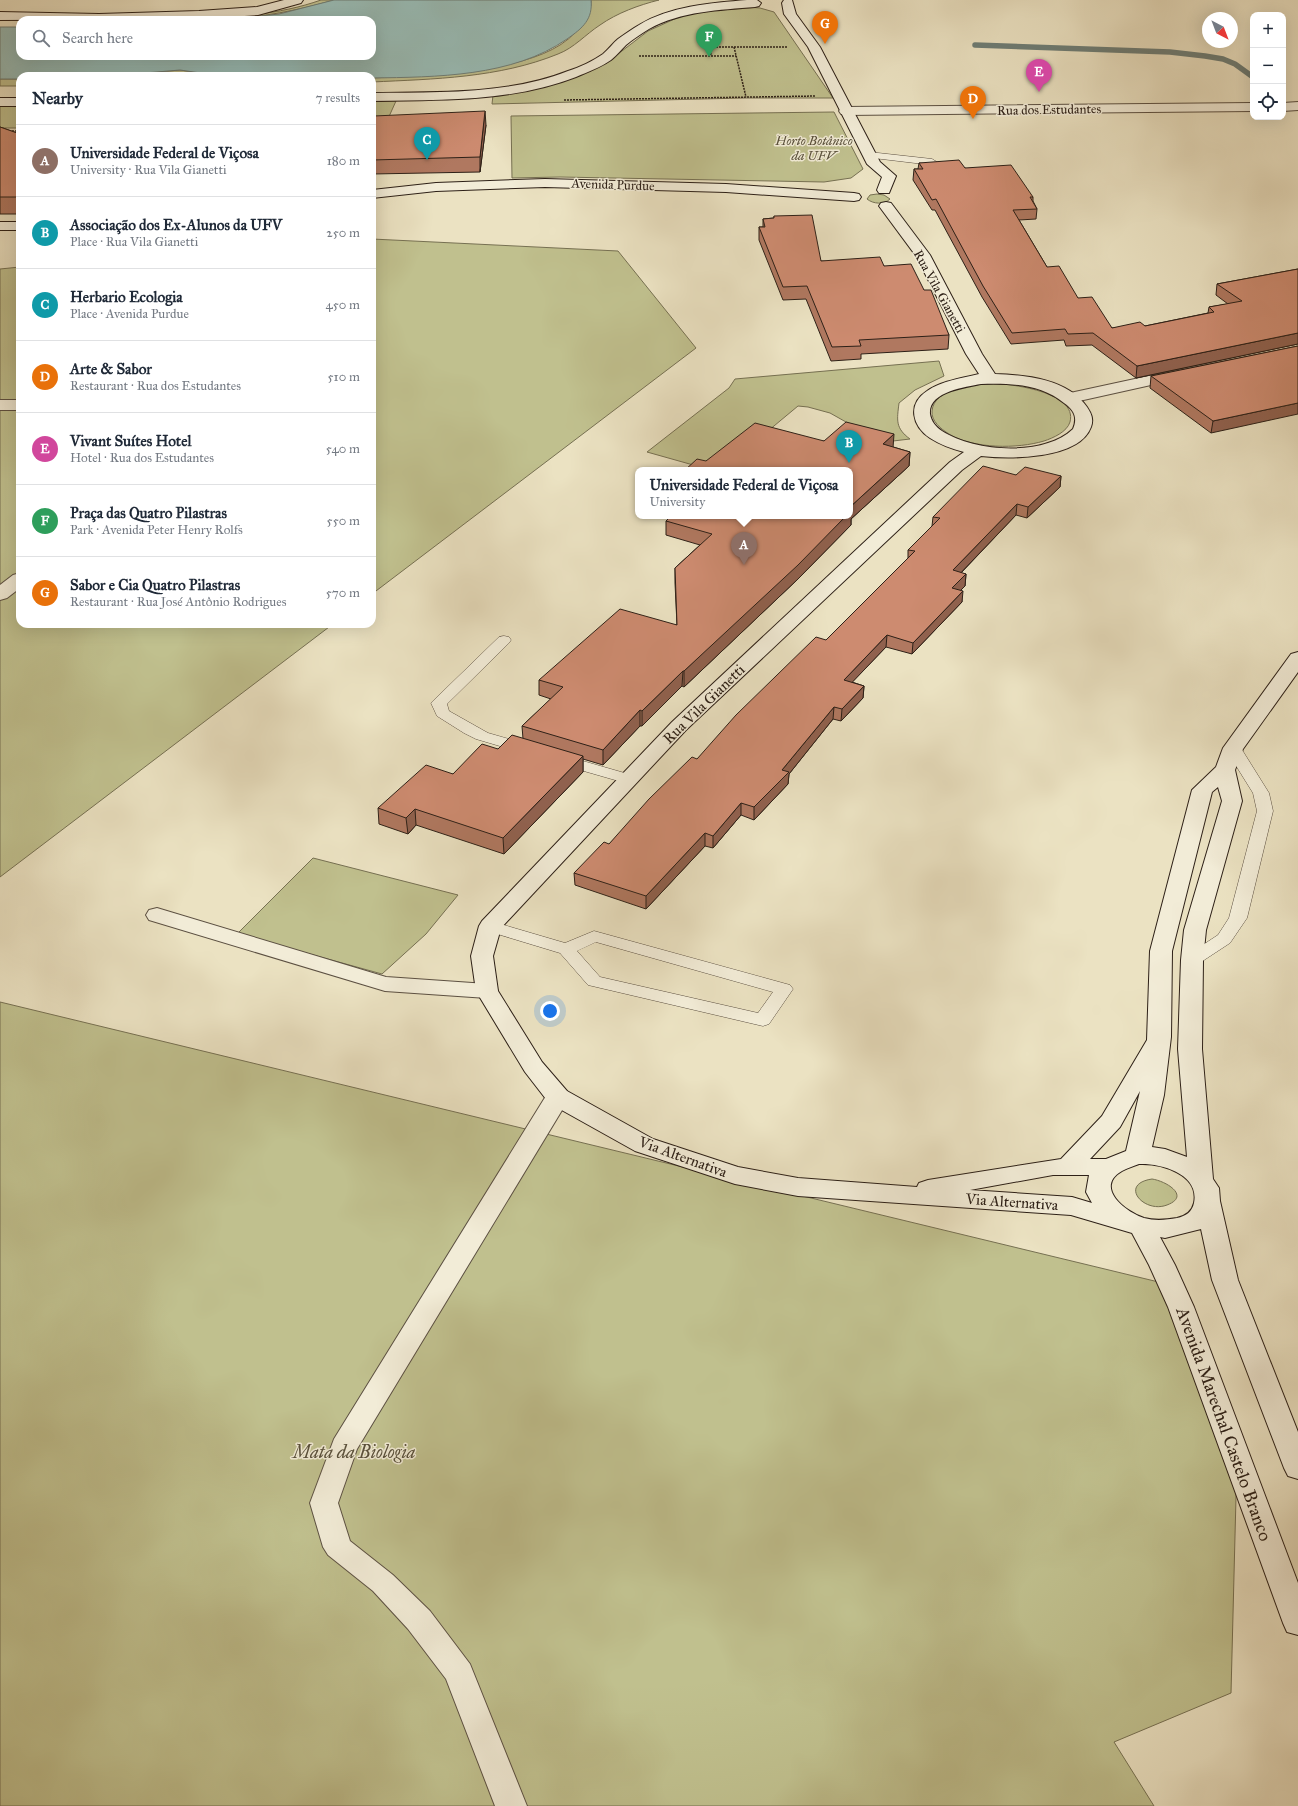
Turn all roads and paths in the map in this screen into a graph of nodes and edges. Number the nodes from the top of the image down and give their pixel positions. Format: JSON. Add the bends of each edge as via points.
{"nodes":[{"id":1,"x":297,"y":0,"type":"edge"},
{"id":2,"x":727,"y":0,"type":"edge"},
{"id":3,"x":753,"y":2,"type":"edge"},
{"id":4,"x":781,"y":6,"type":"edge"},
{"id":5,"x":705,"y":8,"type":"junction"},
{"id":6,"x":0,"y":16,"type":"edge"},
{"id":7,"x":16,"y":16,"type":"edge"},
{"id":8,"x":165,"y":16,"type":"edge"},
{"id":9,"x":626,"y":25,"type":"dead end"},
{"id":10,"x":710,"y":46,"type":"junction"},
{"id":11,"x":734,"y":47,"type":"junction"},
{"id":12,"x":814,"y":47,"type":"junction"},
{"id":13,"x":596,"y":48,"type":"dead end"},
{"id":14,"x":608,"y":56,"type":"junction"},
{"id":15,"x":711,"y":56,"type":"junction"},
{"id":16,"x":736,"y":56,"type":"junction"},
{"id":17,"x":376,"y":92,"type":"edge"},
{"id":18,"x":0,"y":94,"type":"edge"},
{"id":19,"x":16,"y":94,"type":"edge"},
{"id":20,"x":746,"y":96,"type":"junction"},
{"id":21,"x":840,"y":96,"type":"junction"},
{"id":22,"x":376,"y":97,"type":"edge"},
{"id":23,"x":558,"y":101,"type":"dead end"},
{"id":24,"x":0,"y":102,"type":"edge"},
{"id":25,"x":16,"y":102,"type":"edge"},
{"id":26,"x":1286,"y":106,"type":"edge"},
{"id":27,"x":1298,"y":106,"type":"edge"},
{"id":28,"x":1250,"y":107,"type":"edge"},
{"id":29,"x":846,"y":111,"type":"junction"},
{"id":30,"x":7,"y":131,"type":"edge"},
{"id":31,"x":16,"y":131,"type":"edge"},
{"id":32,"x":869,"y":155,"type":"junction"},
{"id":33,"x":932,"y":162,"type":"edge"},
{"id":34,"x":868,"y":192,"type":"junction"},
{"id":35,"x":376,"y":194,"type":"edge"},
{"id":36,"x":884,"y":203,"type":"junction"},
{"id":37,"x":0,"y":226,"type":"edge"},
{"id":38,"x":16,"y":226,"type":"edge"},
{"id":39,"x":1199,"y":371,"type":"edge"},
{"id":40,"x":990,"y":379,"type":"junction"},
{"id":41,"x":1070,"y":398,"type":"junction"},
{"id":42,"x":16,"y":405,"type":"edge"},
{"id":43,"x":0,"y":406,"type":"edge"},
{"id":44,"x":978,"y":450,"type":"junction"},
{"id":45,"x":16,"y":582,"type":"edge"},
{"id":46,"x":0,"y":594,"type":"edge"},
{"id":47,"x":504,"y":640,"type":"dead end"},
{"id":48,"x":1298,"y":658,"type":"edge"},
{"id":49,"x":1233,"y":748,"type":"junction"},
{"id":50,"x":1224,"y":770,"type":"junction"},
{"id":51,"x":629,"y":779,"type":"junction"},
{"id":52,"x":157,"y":915,"type":"dead end"},
{"id":53,"x":490,"y":926,"type":"junction"},
{"id":54,"x":566,"y":949,"type":"junction"},
{"id":55,"x":1192,"y":960,"type":"junction"},
{"id":56,"x":487,"y":991,"type":"junction"},
{"id":57,"x":1159,"y":1037,"type":"junction"},
{"id":58,"x":558,"y":1097,"type":"junction"},
{"id":59,"x":1138,"y":1156,"type":"junction"},
{"id":60,"x":1068,"y":1166,"type":"junction"},
{"id":61,"x":1109,"y":1166,"type":"junction"},
{"id":62,"x":1204,"y":1190,"type":"junction"},
{"id":63,"x":897,"y":1194,"type":"junction"},
{"id":64,"x":1134,"y":1225,"type":"junction"},
{"id":65,"x":1298,"y":1468,"type":"edge"},
{"id":66,"x":1298,"y":1623,"type":"edge"},
{"id":67,"x":511,"y":1806,"type":"edge"}],
"edges":[{"from":1,"to":8,"type":"street","via":[[258,11]]},
{"from":2,"to":9,"type":"street","via":[[669,9]]},
{"from":3,"to":4,"type":"street"},
{"from":3,"to":5,"type":"street"},
{"from":4,"to":12,"type":"street"},
{"from":5,"to":10,"type":"path"},
{"from":5,"to":14,"type":"street","via":[[665,18],[646,26],[625,40]]},
{"from":6,"to":7,"type":"street"},
{"from":10,"to":11,"type":"path"},
{"from":10,"to":15,"type":"path"},
{"from":11,"to":12,"type":"path"},
{"from":11,"to":16,"type":"path"},
{"from":12,"to":21,"type":"street"},
{"from":13,"to":17,"type":"street","via":[[573,63],[516,81],[481,87]]},
{"from":14,"to":15,"type":"path"},
{"from":14,"to":22,"type":"street","via":[[562,78],[523,87],[446,96]]},
{"from":15,"to":16,"type":"path"},
{"from":16,"to":20,"type":"path"},
{"from":18,"to":19,"type":"street"},
{"from":20,"to":21,"type":"path"},
{"from":20,"to":23,"type":"path"},
{"from":21,"to":29,"type":"street"},
{"from":24,"to":25,"type":"street"},
{"from":26,"to":27,"type":"street"},
{"from":28,"to":29,"type":"street","name":"Rua dos Estudantes"},
{"from":29,"to":32,"type":"street"},
{"from":30,"to":31,"type":"path"},
{"from":32,"to":33,"type":"lane"},
{"from":32,"to":34,"type":"street","via":[[874,164],[889,176]]},
{"from":34,"to":35,"type":"street","name":"Avenida Purdue","via":[[545,183],[436,187]]},
{"from":34,"to":36,"type":"street"},
{"from":34,"to":36,"type":"street","via":[[857,202]]},
{"from":36,"to":40,"type":"street","name":"Rua Vila Gianetti","via":[[923,255],[974,354]]},
{"from":37,"to":38,"type":"street"},
{"from":39,"to":41,"type":"street"},
{"from":40,"to":41,"type":"street","via":[[1040,384]]},
{"from":40,"to":44,"type":"street","via":[[957,383],[939,390],[926,399],[921,411],[924,423],[935,434]]},
{"from":41,"to":44,"type":"street","via":[[1081,409],[1084,420],[1080,431],[1069,440],[1051,448],[1028,452]]},
{"from":42,"to":43,"type":"street"},
{"from":44,"to":51,"type":"street","name":"Rua Vila Gianetti","via":[[956,466],[685,720]]},
{"from":45,"to":46,"type":"street"},
{"from":47,"to":51,"type":"lane","via":[[439,704],[442,713],[482,736]]},
{"from":48,"to":49,"type":"street"},
{"from":49,"to":50,"type":"street"},
{"from":49,"to":55,"type":"lane","via":[[1261,793],[1265,811],[1238,918],[1224,939]]},
{"from":50,"to":55,"type":"street","via":[[1232,801],[1195,930]]},
{"from":50,"to":57,"type":"street","via":[[1202,790],[1161,951]]},
{"from":51,"to":53,"type":"street","name":"Rua Vila Gianetti"},
{"from":52,"to":56,"type":"street","via":[[385,984]]},
{"from":53,"to":54,"type":"lane"},
{"from":53,"to":56,"type":"street","name":"Rua Vila Gianetti","via":[[482,956]]},
{"from":54,"to":54,"type":"lane","via":[[594,936],[784,989],[763,1020],[594,981]]},
{"from":55,"to":62,"type":"street","via":[[1190,1049]]},
{"from":56,"to":58,"type":"street","name":"Via Alternativa","via":[[533,1067]]},
{"from":57,"to":59,"type":"street","via":[[1152,1095]]},
{"from":57,"to":60,"type":"street","via":[[1111,1120]]},
{"from":58,"to":63,"type":"street","name":"Via Alternativa","via":[[644,1145],[735,1175],[798,1187]]},
{"from":58,"to":67,"type":"street","via":[[344,1447],[324,1503],[338,1547],[383,1583],[419,1620],[459,1674]]},
{"from":59,"to":61,"type":"street","via":[[1122,1159]]},
{"from":59,"to":62,"type":"street","via":[[1156,1156],[1173,1160],[1188,1168]]},
{"from":60,"to":61,"type":"street","name":"Via Alternativa"},
{"from":60,"to":63,"type":"street","name":"Via Alternativa","via":[[1029,1170]]},
{"from":61,"to":64,"type":"street","via":[[1101,1177],[1098,1188],[1102,1201],[1111,1212]]},
{"from":62,"to":64,"type":"street","via":[[1203,1214],[1193,1223],[1160,1230]]},
{"from":62,"to":65,"type":"street","via":[[1225,1280]]},
{"from":63,"to":64,"type":"street","name":"Via Alternativa","via":[[1072,1206]]},
{"from":64,"to":66,"type":"street","name":"Avenida Marechal Castelo Branco","via":[[1162,1265],[1181,1307]]}]}
